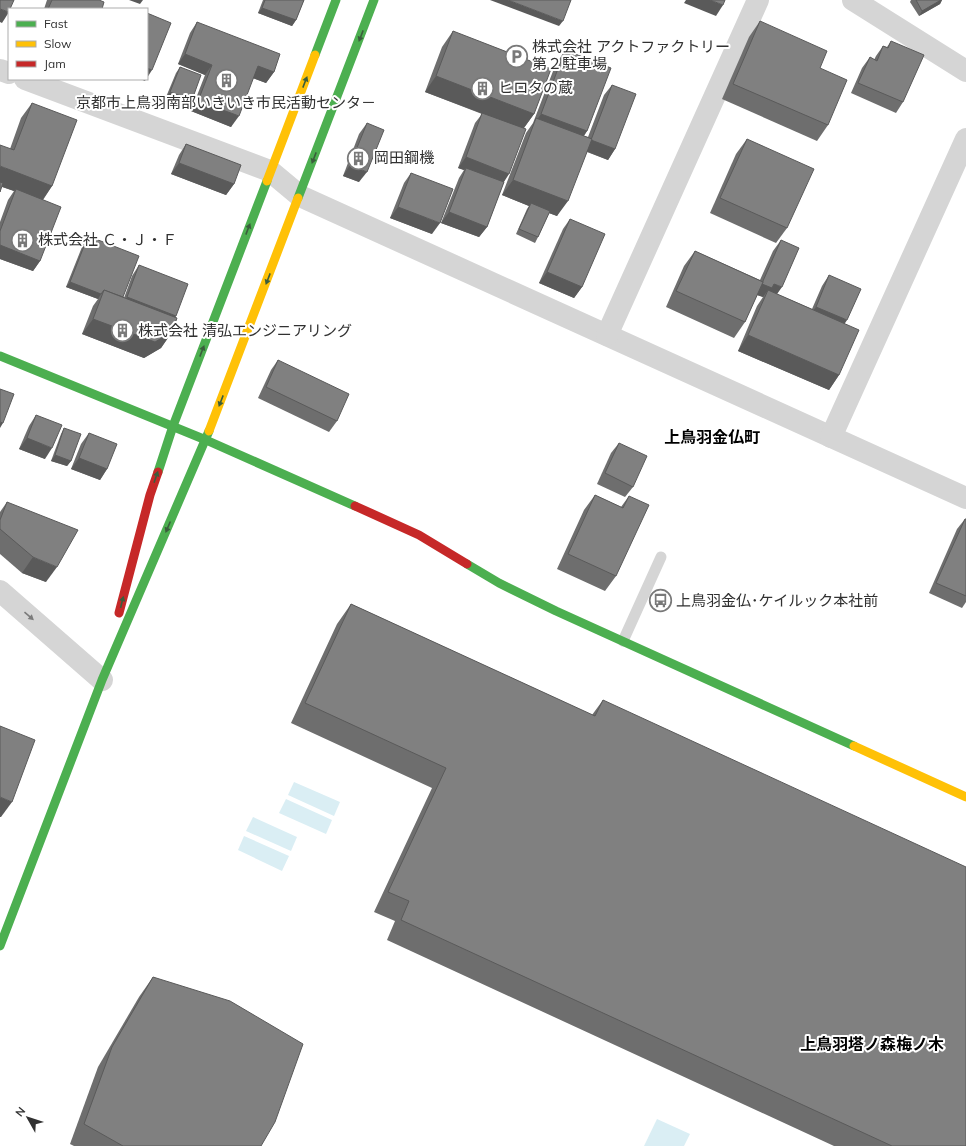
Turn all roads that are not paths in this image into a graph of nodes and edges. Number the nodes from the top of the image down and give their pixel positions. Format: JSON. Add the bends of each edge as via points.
{"nodes":[{"id":1,"x":336,"y":0,"type":"edge"},
{"id":2,"x":374,"y":0,"type":"edge"},
{"id":3,"x":758,"y":0,"type":"edge"},
{"id":4,"x":853,"y":0,"type":"edge"},
{"id":5,"x":966,"y":70,"type":"edge"},
{"id":6,"x":28,"y":80,"type":"edge"},
{"id":7,"x":966,"y":139,"type":"edge"},
{"id":8,"x":270,"y":171,"type":"junction"},
{"id":9,"x":300,"y":196,"type":"junction"},
{"id":10,"x":607,"y":335,"type":"junction"},
{"id":11,"x":0,"y":356,"type":"edge"},
{"id":12,"x":173,"y":426,"type":"junction"},
{"id":13,"x":831,"y":437,"type":"junction"},
{"id":14,"x":206,"y":440,"type":"junction"},
{"id":15,"x":966,"y":498,"type":"edge"},
{"id":16,"x":661,"y":557,"type":"dead end"},
{"id":17,"x":0,"y":591,"type":"edge"},
{"id":18,"x":623,"y":641,"type":"junction"},
{"id":19,"x":102,"y":680,"type":"junction"},
{"id":20,"x":966,"y":797,"type":"edge"},
{"id":21,"x":0,"y":946,"type":"edge"}],
"edges":[{"from":8,"to":1,"type":"street","one_way":true},
{"from":2,"to":9,"type":"street","one_way":true},
{"from":3,"to":10,"type":"street"},
{"from":4,"to":5,"type":"street"},
{"from":6,"to":8,"type":"street"},
{"from":7,"to":13,"type":"street"},
{"from":8,"to":9,"type":"street"},
{"from":12,"to":8,"type":"street","one_way":true},
{"from":9,"to":10,"type":"street"},
{"from":9,"to":14,"type":"street","one_way":true},
{"from":10,"to":13,"type":"street"},
{"from":11,"to":12,"type":"street"},
{"from":12,"to":14,"type":"street"},
{"from":19,"to":12,"type":"street","one_way":true,"via":[[150,495]]},
{"from":13,"to":15,"type":"street"},
{"from":14,"to":18,"type":"street","via":[[419,535],[499,582]]},
{"from":14,"to":19,"type":"street","one_way":true},
{"from":16,"to":18,"type":"lane"},
{"from":17,"to":19,"type":"street","one_way":true},
{"from":18,"to":20,"type":"street"},
{"from":19,"to":21,"type":"street"}]}
